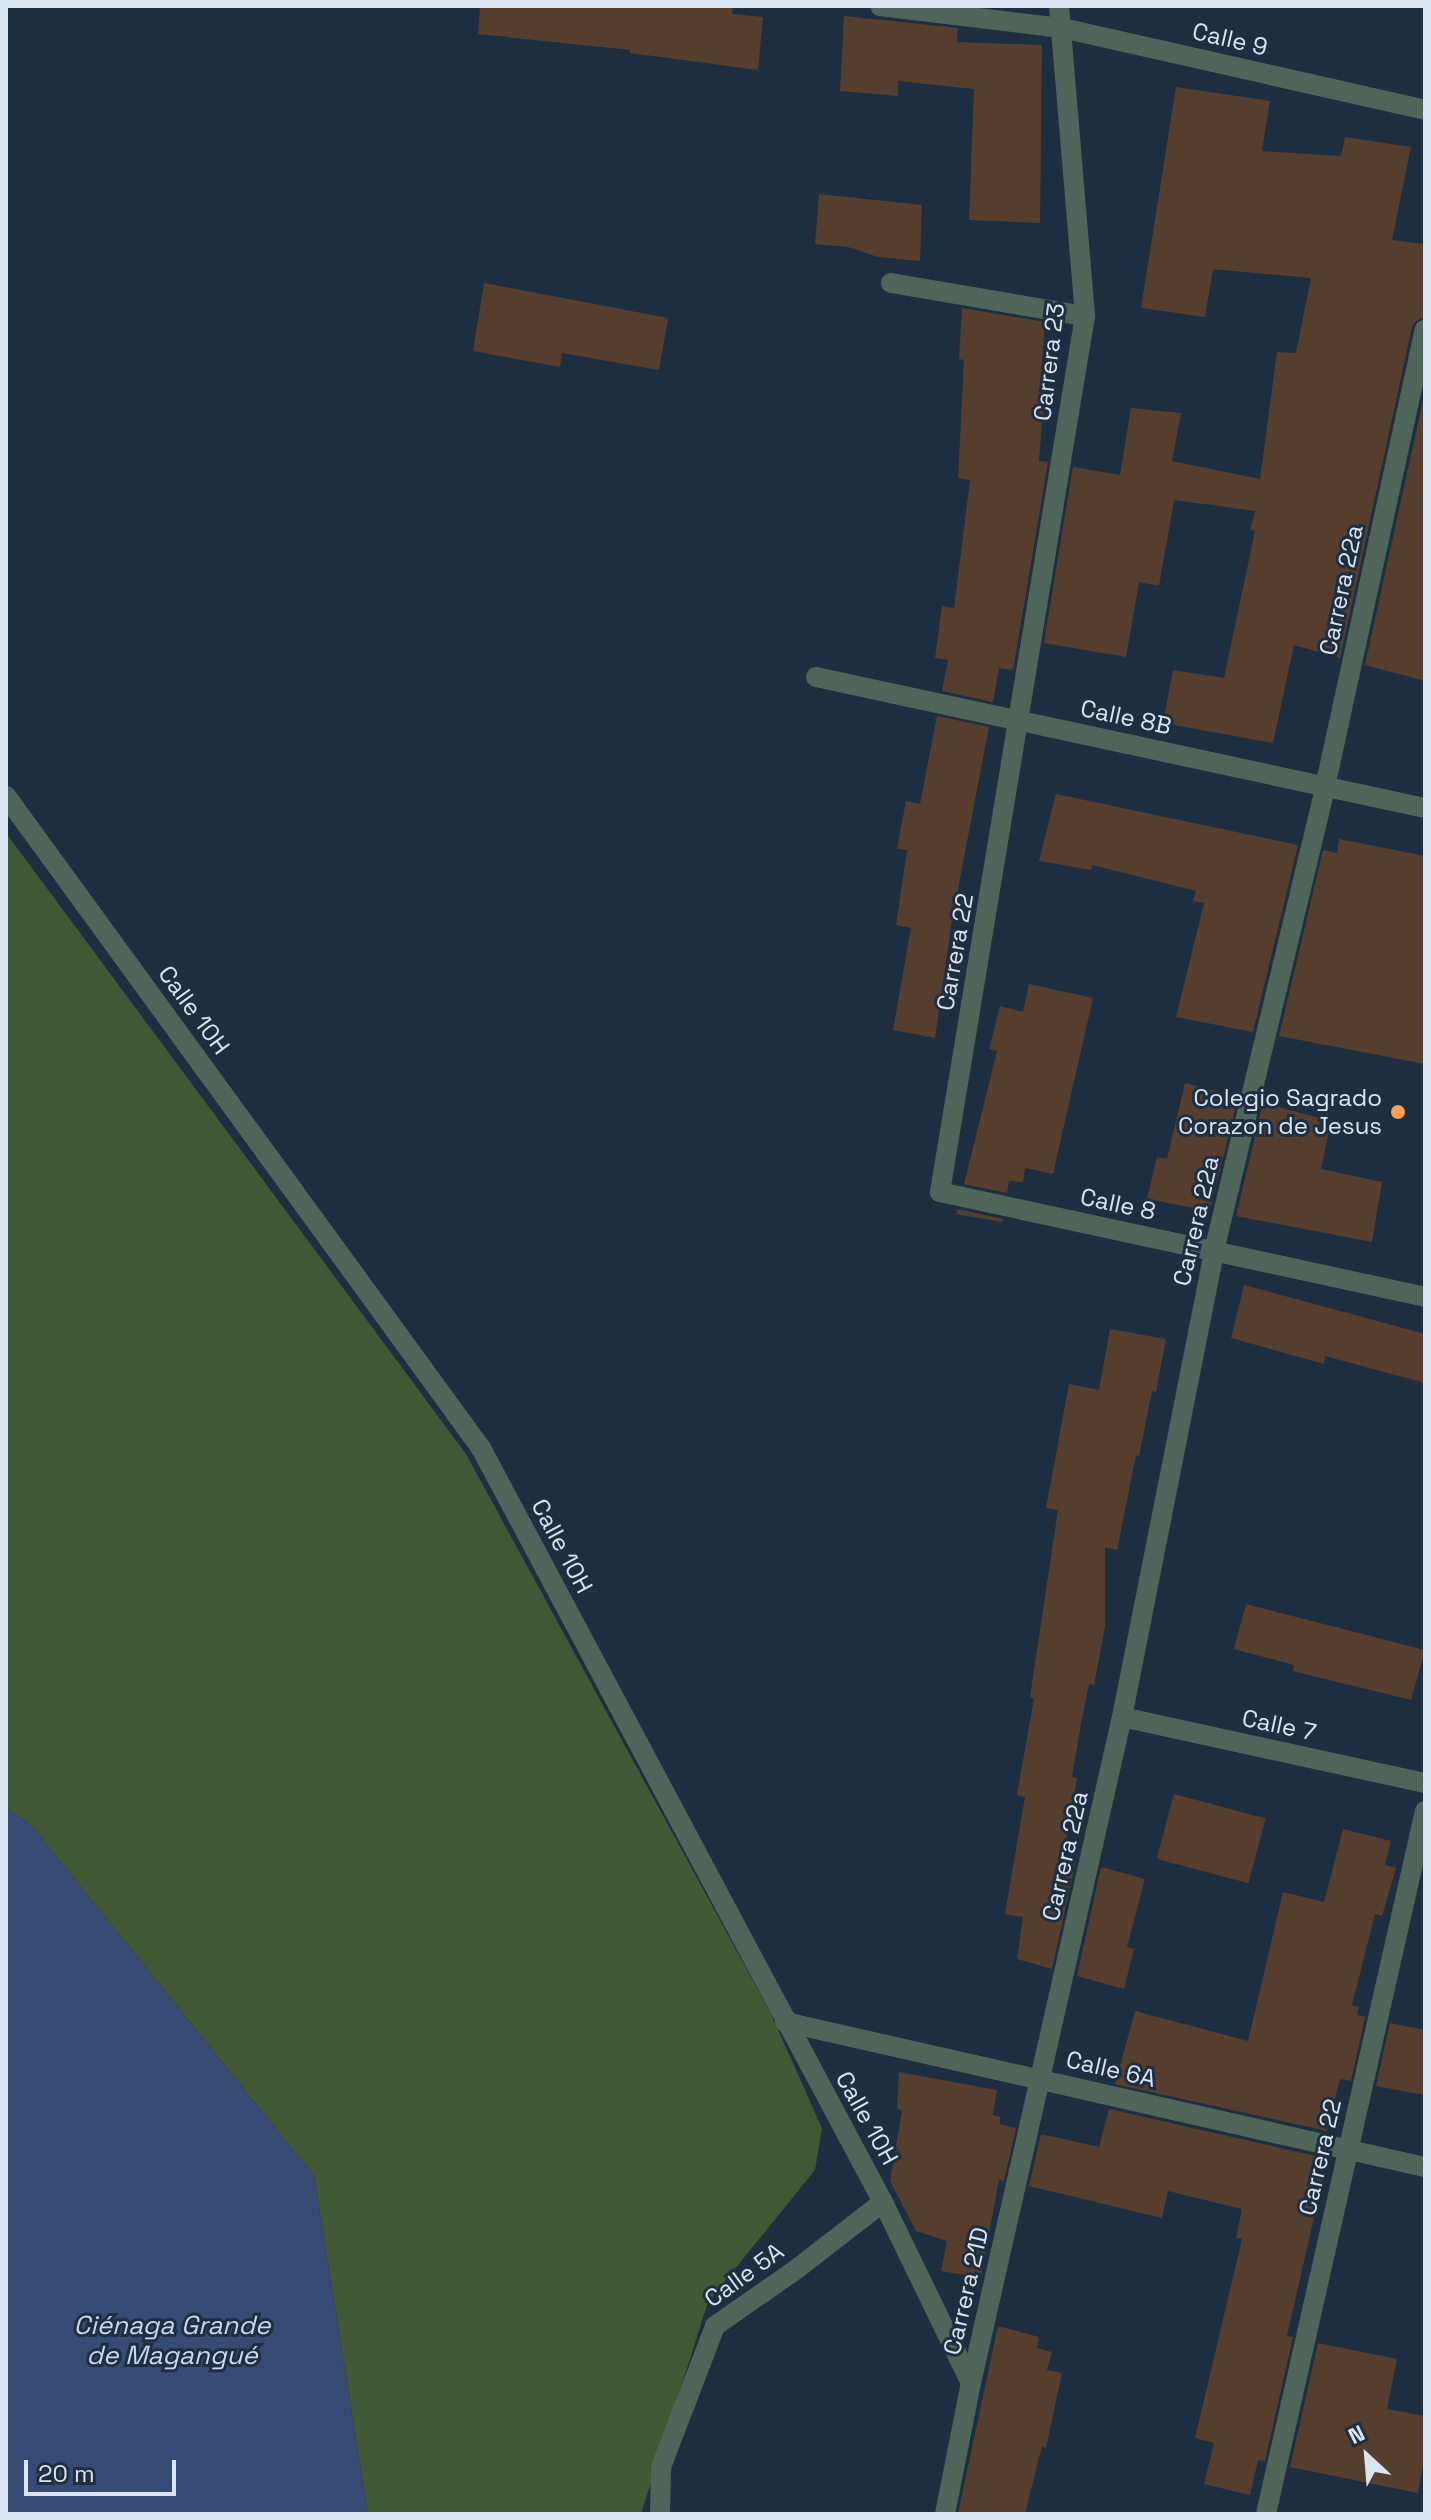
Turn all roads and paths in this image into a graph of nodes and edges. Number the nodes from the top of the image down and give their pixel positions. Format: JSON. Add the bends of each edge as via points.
{"nodes":[{"id":1,"x":880,"y":6,"type":"edge"},
{"id":2,"x":1059,"y":6,"type":"edge"},
{"id":3,"x":1062,"y":28,"type":"junction"},
{"id":4,"x":1425,"y":110,"type":"edge"},
{"id":5,"x":891,"y":283,"type":"dead end"},
{"id":6,"x":1085,"y":316,"type":"junction"},
{"id":7,"x":1425,"y":330,"type":"edge"},
{"id":8,"x":816,"y":677,"type":"dead end"},
{"id":9,"x":1021,"y":721,"type":"junction"},
{"id":10,"x":1325,"y":787,"type":"junction"},
{"id":11,"x":6,"y":796,"type":"edge"},
{"id":12,"x":1425,"y":808,"type":"edge"},
{"id":13,"x":940,"y":1192,"type":"joint"},
{"id":14,"x":1214,"y":1251,"type":"junction"},
{"id":15,"x":1425,"y":1297,"type":"edge"},
{"id":16,"x":1122,"y":1717,"type":"junction"},
{"id":17,"x":1425,"y":1783,"type":"edge"},
{"id":18,"x":1425,"y":1811,"type":"edge"},
{"id":19,"x":785,"y":2022,"type":"junction"},
{"id":20,"x":1042,"y":2080,"type":"junction"},
{"id":21,"x":1348,"y":2149,"type":"junction"},
{"id":22,"x":1425,"y":2167,"type":"edge"},
{"id":23,"x":883,"y":2202,"type":"junction"},
{"id":24,"x":971,"y":2383,"type":"junction"},
{"id":25,"x":660,"y":2514,"type":"edge"},
{"id":26,"x":945,"y":2514,"type":"edge"},
{"id":27,"x":1266,"y":2514,"type":"edge"}],
"edges":[{"from":1,"to":3,"type":"street","name":"Calle 9"},
{"from":2,"to":3,"type":"street","name":"Carrera 23"},
{"from":3,"to":4,"type":"street","name":"Calle 9"},
{"from":3,"to":6,"type":"street","name":"Carrera 23"},
{"from":5,"to":6,"type":"street"},
{"from":6,"to":9,"type":"street","name":"Carrera 23"},
{"from":7,"to":10,"type":"street","name":"Carrera 22a"},
{"from":8,"to":9,"type":"street","name":"Calle 8B"},
{"from":9,"to":10,"type":"street","name":"Calle 8B"},
{"from":9,"to":13,"type":"street","name":"Carrera 22"},
{"from":10,"to":12,"type":"street","name":"Calle 8B"},
{"from":10,"to":14,"type":"street","name":"Carrera 22a"},
{"from":11,"to":19,"type":"street","name":"Calle 10H","via":[[481,1448]]},
{"from":13,"to":14,"type":"street","name":"Calle 8"},
{"from":14,"to":15,"type":"street","name":"Calle 8"},
{"from":14,"to":16,"type":"street","name":"Carrera 22a"},
{"from":16,"to":17,"type":"street","name":"Calle 7"},
{"from":16,"to":20,"type":"street","name":"Carrera 22a"},
{"from":18,"to":21,"type":"street","name":"Carrera 22"},
{"from":19,"to":20,"type":"street","name":"Calle 6A"},
{"from":19,"to":23,"type":"street","name":"Calle 10H"},
{"from":20,"to":21,"type":"street","name":"Calle 6A"},
{"from":20,"to":24,"type":"street","name":"Carrera 21D"},
{"from":21,"to":22,"type":"street","name":"Calle 6A"},
{"from":21,"to":27,"type":"street","name":"Carrera 22"},
{"from":23,"to":24,"type":"street","name":"Calle 10H"},
{"from":23,"to":25,"type":"street","name":"Calle 5A","via":[[715,2326],[661,2467]]},
{"from":24,"to":26,"type":"street","name":"Carrera 21D"}]}
